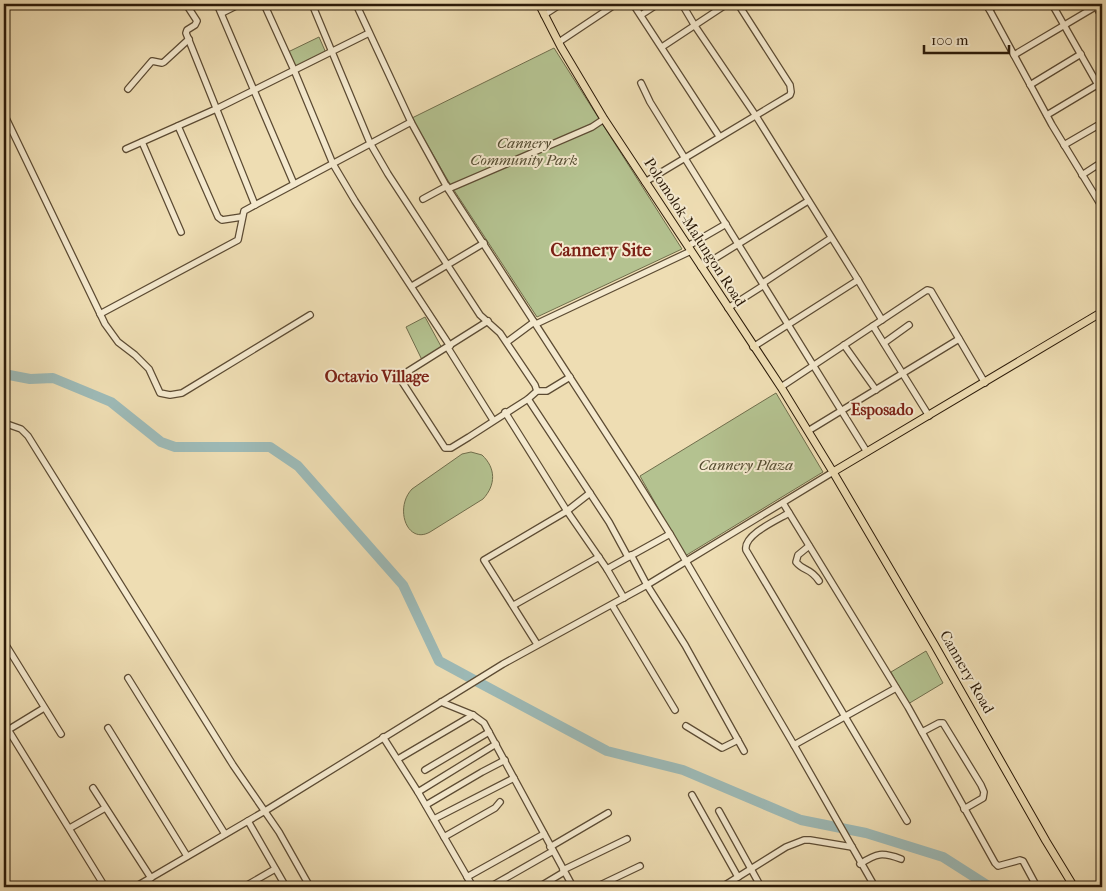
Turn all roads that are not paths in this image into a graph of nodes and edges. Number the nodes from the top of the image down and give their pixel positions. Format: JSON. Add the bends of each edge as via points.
{"nodes":[{"id":1,"x":186,"y":4,"type":"edge"},
{"id":2,"x":217,"y":4,"type":"edge"},
{"id":3,"x":240,"y":4,"type":"edge"},
{"id":4,"x":264,"y":4,"type":"edge"},
{"id":5,"x":312,"y":4,"type":"edge"},
{"id":6,"x":356,"y":4,"type":"edge"},
{"id":7,"x":539,"y":4,"type":"edge"},
{"id":8,"x":561,"y":4,"type":"edge"},
{"id":9,"x":616,"y":4,"type":"edge"},
{"id":10,"x":633,"y":4,"type":"edge"},
{"id":11,"x":658,"y":4,"type":"edge"},
{"id":12,"x":682,"y":4,"type":"edge"},
{"id":13,"x":727,"y":4,"type":"edge"},
{"id":14,"x":738,"y":4,"type":"edge"},
{"id":15,"x":998,"y":4,"type":"edge"},
{"id":16,"x":1052,"y":4,"type":"edge"},
{"id":17,"x":1098,"y":5,"type":"edge"},
{"id":18,"x":987,"y":6,"type":"edge"},
{"id":19,"x":222,"y":13,"type":"junction"},
{"id":20,"x":544,"y":15,"type":"junction"},
{"id":21,"x":641,"y":15,"type":"junction"},
{"id":22,"x":1102,"y":17,"type":"edge"},
{"id":23,"x":1064,"y":24,"type":"junction"},
{"id":24,"x":695,"y":26,"type":"junction"},
{"id":25,"x":369,"y":32,"type":"junction"},
{"id":26,"x":189,"y":39,"type":"junction"},
{"id":27,"x":559,"y":42,"type":"junction"},
{"id":28,"x":662,"y":47,"type":"junction"},
{"id":29,"x":330,"y":51,"type":"junction"},
{"id":30,"x":1081,"y":54,"type":"junction"},
{"id":31,"x":1014,"y":55,"type":"junction"},
{"id":32,"x":294,"y":70,"type":"junction"},
{"id":33,"x":641,"y":83,"type":"dead end"},
{"id":34,"x":1100,"y":83,"type":"edge"},
{"id":35,"x":1030,"y":85,"type":"junction"},
{"id":36,"x":128,"y":89,"type":"dead end"},
{"id":37,"x":254,"y":89,"type":"junction"},
{"id":38,"x":1102,"y":92,"type":"edge"},
{"id":39,"x":216,"y":109,"type":"junction"},
{"id":40,"x":4,"y":114,"type":"edge"},
{"id":41,"x":1047,"y":115,"type":"junction"},
{"id":42,"x":756,"y":116,"type":"junction"},
{"id":43,"x":604,"y":119,"type":"junction"},
{"id":44,"x":410,"y":122,"type":"junction"},
{"id":45,"x":1102,"y":123,"type":"edge"},
{"id":46,"x":178,"y":126,"type":"junction"},
{"id":47,"x":719,"y":136,"type":"junction"},
{"id":48,"x":142,"y":142,"type":"junction"},
{"id":49,"x":370,"y":144,"type":"junction"},
{"id":50,"x":1064,"y":145,"type":"junction"},
{"id":51,"x":126,"y":149,"type":"dead end"},
{"id":52,"x":685,"y":157,"type":"junction"},
{"id":53,"x":1102,"y":162,"type":"edge"},
{"id":54,"x":333,"y":164,"type":"junction"},
{"id":55,"x":1082,"y":174,"type":"junction"},
{"id":56,"x":646,"y":182,"type":"junction"},
{"id":57,"x":294,"y":184,"type":"junction"},
{"id":58,"x":448,"y":187,"type":"junction"},
{"id":59,"x":423,"y":199,"type":"dead end"},
{"id":60,"x":808,"y":201,"type":"junction"},
{"id":61,"x":1101,"y":203,"type":"edge"},
{"id":62,"x":255,"y":205,"type":"junction"},
{"id":63,"x":242,"y":217,"type":"junction"},
{"id":64,"x":726,"y":224,"type":"junction"},
{"id":65,"x":180,"y":232,"type":"dead end"},
{"id":66,"x":831,"y":238,"type":"junction"},
{"id":67,"x":484,"y":244,"type":"junction"},
{"id":68,"x":738,"y":244,"type":"junction"},
{"id":69,"x":689,"y":248,"type":"junction"},
{"id":70,"x":448,"y":265,"type":"junction"},
{"id":71,"x":701,"y":267,"type":"junction"},
{"id":72,"x":858,"y":280,"type":"junction"},
{"id":73,"x":764,"y":284,"type":"junction"},
{"id":74,"x":412,"y":286,"type":"junction"},
{"id":75,"x":728,"y":308,"type":"junction"},
{"id":76,"x":1102,"y":312,"type":"edge"},
{"id":77,"x":100,"y":314,"type":"junction"},
{"id":78,"x":310,"y":315,"type":"dead end"},
{"id":79,"x":882,"y":320,"type":"junction"},
{"id":80,"x":488,"y":321,"type":"junction"},
{"id":81,"x":535,"y":323,"type":"junction"},
{"id":82,"x":789,"y":324,"type":"junction"},
{"id":83,"x":909,"y":325,"type":"dead end"},
{"id":84,"x":873,"y":326,"type":"junction"},
{"id":85,"x":959,"y":339,"type":"junction"},
{"id":86,"x":507,"y":342,"type":"junction"},
{"id":87,"x":884,"y":343,"type":"junction"},
{"id":88,"x":844,"y":346,"type":"junction"},
{"id":89,"x":449,"y":347,"type":"junction"},
{"id":90,"x":753,"y":347,"type":"junction"},
{"id":91,"x":814,"y":366,"type":"junction"},
{"id":92,"x":903,"y":373,"type":"junction"},
{"id":93,"x":570,"y":377,"type":"junction"},
{"id":94,"x":985,"y":383,"type":"junction"},
{"id":95,"x":781,"y":387,"type":"junction"},
{"id":96,"x":876,"y":390,"type":"junction"},
{"id":97,"x":537,"y":391,"type":"junction"},
{"id":98,"x":528,"y":399,"type":"junction"},
{"id":99,"x":842,"y":411,"type":"junction"},
{"id":100,"x":505,"y":412,"type":"junction"},
{"id":101,"x":929,"y":416,"type":"junction"},
{"id":102,"x":493,"y":420,"type":"junction"},
{"id":103,"x":4,"y":423,"type":"edge"},
{"id":104,"x":808,"y":431,"type":"junction"},
{"id":105,"x":867,"y":452,"type":"junction"},
{"id":106,"x":833,"y":472,"type":"junction"},
{"id":107,"x":590,"y":493,"type":"junction"},
{"id":108,"x":783,"y":503,"type":"junction"},
{"id":109,"x":567,"y":511,"type":"junction"},
{"id":110,"x":789,"y":513,"type":"junction"},
{"id":111,"x":670,"y":534,"type":"junction"},
{"id":112,"x":809,"y":546,"type":"junction"},
{"id":113,"x":630,"y":556,"type":"junction"},
{"id":114,"x":599,"y":557,"type":"junction"},
{"id":115,"x":686,"y":561,"type":"junction"},
{"id":116,"x":607,"y":569,"type":"junction"},
{"id":117,"x":820,"y":581,"type":"dead end"},
{"id":118,"x":647,"y":585,"type":"junction"},
{"id":119,"x":624,"y":598,"type":"junction"},
{"id":120,"x":612,"y":605,"type":"junction"},
{"id":121,"x":514,"y":606,"type":"junction"},
{"id":122,"x":4,"y":642,"type":"edge"},
{"id":123,"x":537,"y":644,"type":"junction"},
{"id":124,"x":128,"y":678,"type":"dead end"},
{"id":125,"x":896,"y":688,"type":"junction"},
{"id":126,"x":441,"y":702,"type":"junction"},
{"id":127,"x":44,"y":708,"type":"junction"},
{"id":128,"x":675,"y":710,"type":"dead end"},
{"id":129,"x":472,"y":715,"type":"junction"},
{"id":130,"x":845,"y":716,"type":"junction"},
{"id":131,"x":4,"y":724,"type":"edge"},
{"id":132,"x":686,"y":726,"type":"dead end"},
{"id":133,"x":108,"y":728,"type":"dead end"},
{"id":134,"x":8,"y":730,"type":"junction"},
{"id":135,"x":489,"y":732,"type":"junction"},
{"id":136,"x":922,"y":732,"type":"junction"},
{"id":137,"x":61,"y":734,"type":"dead end"},
{"id":138,"x":383,"y":737,"type":"junction"},
{"id":139,"x":738,"y":740,"type":"junction"},
{"id":140,"x":496,"y":744,"type":"junction"},
{"id":141,"x":794,"y":746,"type":"junction"},
{"id":142,"x":744,"y":751,"type":"dead end"},
{"id":143,"x":398,"y":759,"type":"junction"},
{"id":144,"x":504,"y":760,"type":"junction"},
{"id":145,"x":425,"y":770,"type":"dead end"},
{"id":146,"x":514,"y":778,"type":"junction"},
{"id":147,"x":93,"y":788,"type":"dead end"},
{"id":148,"x":418,"y":792,"type":"junction"},
{"id":149,"x":692,"y":795,"type":"dead end"},
{"id":150,"x":500,"y":802,"type":"dead end"},
{"id":151,"x":426,"y":805,"type":"junction"},
{"id":152,"x":105,"y":808,"type":"junction"},
{"id":153,"x":964,"y":809,"type":"junction"},
{"id":154,"x":265,"y":811,"type":"junction"},
{"id":155,"x":719,"y":811,"type":"dead end"},
{"id":156,"x":608,"y":813,"type":"dead end"},
{"id":157,"x":434,"y":820,"type":"junction"},
{"id":158,"x":248,"y":821,"type":"junction"},
{"id":159,"x":907,"y":821,"type":"dead end"},
{"id":160,"x":70,"y":828,"type":"junction"},
{"id":161,"x":225,"y":834,"type":"junction"},
{"id":162,"x":544,"y":834,"type":"junction"},
{"id":163,"x":444,"y":837,"type":"junction"},
{"id":164,"x":627,"y":839,"type":"dead end"},
{"id":165,"x":852,"y":847,"type":"junction"},
{"id":166,"x":552,"y":849,"type":"junction"},
{"id":167,"x":187,"y":856,"type":"junction"},
{"id":168,"x":901,"y":859,"type":"dead end"},
{"id":169,"x":860,"y":864,"type":"junction"},
{"id":170,"x":640,"y":866,"type":"dead end"},
{"id":171,"x":275,"y":869,"type":"junction"},
{"id":172,"x":751,"y":870,"type":"junction"},
{"id":173,"x":563,"y":871,"type":"junction"},
{"id":174,"x":467,"y":877,"type":"junction"},
{"id":175,"x":738,"y":877,"type":"junction"},
{"id":176,"x":150,"y":878,"type":"junction"},
{"id":177,"x":106,"y":887,"type":"edge"},
{"id":178,"x":135,"y":887,"type":"edge"},
{"id":179,"x":244,"y":887,"type":"edge"},
{"id":180,"x":286,"y":887,"type":"edge"},
{"id":181,"x":310,"y":887,"type":"edge"},
{"id":182,"x":473,"y":887,"type":"edge"},
{"id":183,"x":490,"y":887,"type":"edge"},
{"id":184,"x":539,"y":887,"type":"edge"},
{"id":185,"x":573,"y":887,"type":"edge"},
{"id":186,"x":596,"y":887,"type":"edge"},
{"id":187,"x":722,"y":887,"type":"edge"},
{"id":188,"x":762,"y":887,"type":"edge"},
{"id":189,"x":874,"y":887,"type":"edge"},
{"id":190,"x":1037,"y":887,"type":"edge"},
{"id":191,"x":1074,"y":887,"type":"edge"}],
"edges":[{"from":1,"to":26,"type":"street","via":[[196,21],[186,31]]},
{"from":2,"to":19,"type":"street"},
{"from":3,"to":19,"type":"street"},
{"from":4,"to":32,"type":"street"},
{"from":5,"to":29,"type":"street"},
{"from":6,"to":25,"type":"street"},
{"from":7,"to":20,"type":"main road","name":"Polomolok-Malungon Road"},
{"from":8,"to":20,"type":"street"},
{"from":9,"to":27,"type":"street"},
{"from":10,"to":21,"type":"street"},
{"from":11,"to":21,"type":"street"},
{"from":12,"to":24,"type":"street"},
{"from":13,"to":24,"type":"street"},
{"from":14,"to":42,"type":"street","via":[[791,89],[790,95]]},
{"from":15,"to":18,"type":"street"},
{"from":16,"to":23,"type":"street"},
{"from":17,"to":22,"type":"street"},
{"from":17,"to":23,"type":"street"},
{"from":18,"to":31,"type":"street"},
{"from":19,"to":37,"type":"street"},
{"from":20,"to":27,"type":"main road","name":"Polomolok-Malungon Road"},
{"from":21,"to":28,"type":"street"},
{"from":23,"to":30,"type":"street"},
{"from":23,"to":31,"type":"street"},
{"from":24,"to":28,"type":"street"},
{"from":24,"to":42,"type":"street"},
{"from":25,"to":29,"type":"street"},
{"from":25,"to":44,"type":"street"},
{"from":26,"to":36,"type":"street","via":[[164,62],[152,61]]},
{"from":26,"to":39,"type":"street"},
{"from":27,"to":43,"type":"main road","name":"Polomolok-Malungon Road"},
{"from":28,"to":47,"type":"street"},
{"from":29,"to":32,"type":"street"},
{"from":29,"to":49,"type":"street"},
{"from":30,"to":34,"type":"street"},
{"from":30,"to":35,"type":"street"},
{"from":31,"to":35,"type":"street"},
{"from":32,"to":37,"type":"street"},
{"from":32,"to":54,"type":"street"},
{"from":33,"to":52,"type":"street"},
{"from":34,"to":38,"type":"street"},
{"from":34,"to":41,"type":"street"},
{"from":35,"to":41,"type":"street"},
{"from":37,"to":39,"type":"street"},
{"from":37,"to":57,"type":"street"},
{"from":39,"to":46,"type":"street"},
{"from":39,"to":62,"type":"street"},
{"from":40,"to":77,"type":"street"},
{"from":41,"to":50,"type":"street"},
{"from":42,"to":47,"type":"street"},
{"from":42,"to":60,"type":"street"},
{"from":43,"to":56,"type":"main road","name":"Polomolok-Malungon Road"},
{"from":43,"to":58,"type":"street","via":[[592,127]]},
{"from":44,"to":49,"type":"street"},
{"from":44,"to":58,"type":"street"},
{"from":45,"to":50,"type":"street"},
{"from":46,"to":48,"type":"street"},
{"from":46,"to":63,"type":"street","via":[[218,218]]},
{"from":47,"to":52,"type":"street"},
{"from":48,"to":51,"type":"street"},
{"from":48,"to":65,"type":"street"},
{"from":49,"to":54,"type":"street"},
{"from":49,"to":70,"type":"street"},
{"from":50,"to":55,"type":"street"},
{"from":52,"to":56,"type":"street"},
{"from":52,"to":64,"type":"street"},
{"from":53,"to":55,"type":"street"},
{"from":54,"to":57,"type":"street"},
{"from":54,"to":74,"type":"street"},
{"from":55,"to":61,"type":"street"},
{"from":56,"to":69,"type":"main road","name":"Polomolok-Malungon Road"},
{"from":57,"to":62,"type":"street"},
{"from":58,"to":59,"type":"street"},
{"from":58,"to":67,"type":"street"},
{"from":60,"to":66,"type":"street"},
{"from":60,"to":68,"type":"street"},
{"from":62,"to":63,"type":"street","via":[[245,210]]},
{"from":63,"to":77,"type":"street","via":[[238,240]]},
{"from":64,"to":68,"type":"street"},
{"from":64,"to":69,"type":"street"},
{"from":66,"to":72,"type":"street"},
{"from":66,"to":73,"type":"street"},
{"from":67,"to":70,"type":"street"},
{"from":67,"to":81,"type":"street"},
{"from":68,"to":71,"type":"street"},
{"from":68,"to":73,"type":"street"},
{"from":69,"to":71,"type":"main road","name":"Polomolok-Malungon Road"},
{"from":69,"to":81,"type":"street"},
{"from":70,"to":74,"type":"street"},
{"from":70,"to":80,"type":"street","via":[[480,315]]},
{"from":71,"to":75,"type":"main road","name":"Polomolok-Malungon Road"},
{"from":72,"to":79,"type":"street"},
{"from":72,"to":82,"type":"street"},
{"from":73,"to":75,"type":"street"},
{"from":73,"to":82,"type":"street"},
{"from":74,"to":89,"type":"street"},
{"from":75,"to":90,"type":"main road","name":"Polomolok-Malungon Road"},
{"from":76,"to":94,"type":"main road"},
{"from":77,"to":78,"type":"street","via":[[118,342],[149,369],[160,393],[170,395],[182,393],[208,379]]},
{"from":79,"to":84,"type":"street"},
{"from":79,"to":85,"type":"street","via":[[929,290]]},
{"from":80,"to":86,"type":"street"},
{"from":80,"to":89,"type":"street"},
{"from":81,"to":86,"type":"street"},
{"from":81,"to":93,"type":"street"},
{"from":82,"to":90,"type":"street"},
{"from":82,"to":91,"type":"street"},
{"from":83,"to":87,"type":"street"},
{"from":84,"to":87,"type":"street"},
{"from":84,"to":88,"type":"street"},
{"from":85,"to":92,"type":"street"},
{"from":85,"to":94,"type":"street"},
{"from":86,"to":97,"type":"street"},
{"from":87,"to":92,"type":"street"},
{"from":88,"to":91,"type":"street"},
{"from":88,"to":96,"type":"street"},
{"from":89,"to":102,"type":"street"},
{"from":89,"to":102,"type":"street","via":[[399,377],[445,448],[450,448]]},
{"from":90,"to":95,"type":"main road","name":"Polomolok-Malungon Road"},
{"from":91,"to":95,"type":"street"},
{"from":91,"to":99,"type":"street"},
{"from":92,"to":96,"type":"street"},
{"from":92,"to":101,"type":"street"},
{"from":93,"to":97,"type":"street","via":[[547,391]]},
{"from":93,"to":111,"type":"street"},
{"from":94,"to":101,"type":"main road"},
{"from":95,"to":104,"type":"main road","name":"Polomolok-Malungon Road"},
{"from":96,"to":99,"type":"street"},
{"from":97,"to":98,"type":"street"},
{"from":98,"to":100,"type":"street"},
{"from":98,"to":107,"type":"street"},
{"from":99,"to":104,"type":"street"},
{"from":99,"to":105,"type":"street"},
{"from":100,"to":102,"type":"street"},
{"from":100,"to":109,"type":"street"},
{"from":101,"to":105,"type":"main road"},
{"from":103,"to":154,"type":"street","via":[[21,429],[28,436]]},
{"from":104,"to":106,"type":"main road","name":"Polomolok-Malungon Road"},
{"from":105,"to":106,"type":"main road"},
{"from":106,"to":108,"type":"street"},
{"from":106,"to":191,"type":"main road","name":"Cannery Road"},
{"from":107,"to":109,"type":"street"},
{"from":107,"to":113,"type":"street"},
{"from":108,"to":110,"type":"street"},
{"from":108,"to":115,"type":"street"},
{"from":109,"to":114,"type":"street"},
{"from":109,"to":121,"type":"street","via":[[484,560]]},
{"from":110,"to":112,"type":"street"},
{"from":110,"to":130,"type":"street","via":[[754,534],[746,543],[746,550]]},
{"from":111,"to":113,"type":"street"},
{"from":111,"to":115,"type":"street"},
{"from":112,"to":117,"type":"street","via":[[798,555],[796,562],[812,571]]},
{"from":112,"to":125,"type":"street"},
{"from":113,"to":116,"type":"street"},
{"from":113,"to":118,"type":"street"},
{"from":114,"to":116,"type":"street"},
{"from":114,"to":121,"type":"street"},
{"from":115,"to":118,"type":"street"},
{"from":115,"to":141,"type":"street"},
{"from":116,"to":119,"type":"street"},
{"from":118,"to":119,"type":"street"},
{"from":118,"to":139,"type":"street"},
{"from":119,"to":120,"type":"street"},
{"from":120,"to":123,"type":"street"},
{"from":120,"to":128,"type":"street"},
{"from":121,"to":123,"type":"street"},
{"from":122,"to":127,"type":"street"},
{"from":123,"to":126,"type":"street"},
{"from":124,"to":161,"type":"street"},
{"from":125,"to":130,"type":"street"},
{"from":125,"to":136,"type":"street"},
{"from":126,"to":129,"type":"street"},
{"from":126,"to":138,"type":"street"},
{"from":127,"to":134,"type":"street"},
{"from":127,"to":137,"type":"street"},
{"from":129,"to":135,"type":"street","via":[[479,718]]},
{"from":129,"to":143,"type":"street"},
{"from":130,"to":141,"type":"street"},
{"from":130,"to":159,"type":"street"},
{"from":131,"to":134,"type":"street"},
{"from":132,"to":139,"type":"street","via":[[722,748]]},
{"from":133,"to":167,"type":"street"},
{"from":134,"to":160,"type":"street"},
{"from":135,"to":140,"type":"street"},
{"from":135,"to":145,"type":"street"},
{"from":136,"to":153,"type":"street"},
{"from":136,"to":153,"type":"street","via":[[943,723],[981,785],[982,799]]},
{"from":138,"to":143,"type":"street"},
{"from":138,"to":154,"type":"street"},
{"from":139,"to":142,"type":"street"},
{"from":140,"to":144,"type":"street"},
{"from":140,"to":148,"type":"street"},
{"from":141,"to":165,"type":"street"},
{"from":143,"to":148,"type":"street"},
{"from":144,"to":146,"type":"street"},
{"from":144,"to":151,"type":"street"},
{"from":146,"to":157,"type":"street"},
{"from":146,"to":162,"type":"street"},
{"from":147,"to":152,"type":"street"},
{"from":148,"to":151,"type":"street"},
{"from":149,"to":175,"type":"street"},
{"from":150,"to":163,"type":"street"},
{"from":151,"to":157,"type":"street"},
{"from":152,"to":160,"type":"street"},
{"from":152,"to":176,"type":"street"},
{"from":153,"to":190,"type":"street","via":[[996,865],[1023,861]]},
{"from":154,"to":158,"type":"street"},
{"from":154,"to":181,"type":"street"},
{"from":155,"to":172,"type":"street"},
{"from":156,"to":166,"type":"street"},
{"from":157,"to":163,"type":"street"},
{"from":158,"to":161,"type":"street"},
{"from":158,"to":171,"type":"street"},
{"from":160,"to":177,"type":"street"},
{"from":161,"to":167,"type":"street"},
{"from":162,"to":166,"type":"street"},
{"from":162,"to":174,"type":"street"},
{"from":163,"to":174,"type":"street"},
{"from":164,"to":173,"type":"street"},
{"from":165,"to":169,"type":"street"},
{"from":165,"to":172,"type":"street","via":[[804,840]]},
{"from":166,"to":173,"type":"street"},
{"from":166,"to":183,"type":"street"},
{"from":167,"to":176,"type":"street"},
{"from":168,"to":169,"type":"street","via":[[879,854]]},
{"from":169,"to":189,"type":"street"},
{"from":170,"to":186,"type":"street"},
{"from":171,"to":179,"type":"street"},
{"from":171,"to":180,"type":"street"},
{"from":172,"to":175,"type":"street"},
{"from":172,"to":188,"type":"street"},
{"from":173,"to":184,"type":"street"},
{"from":173,"to":185,"type":"street"},
{"from":174,"to":182,"type":"street"},
{"from":175,"to":187,"type":"street"},
{"from":176,"to":178,"type":"street"}]}
